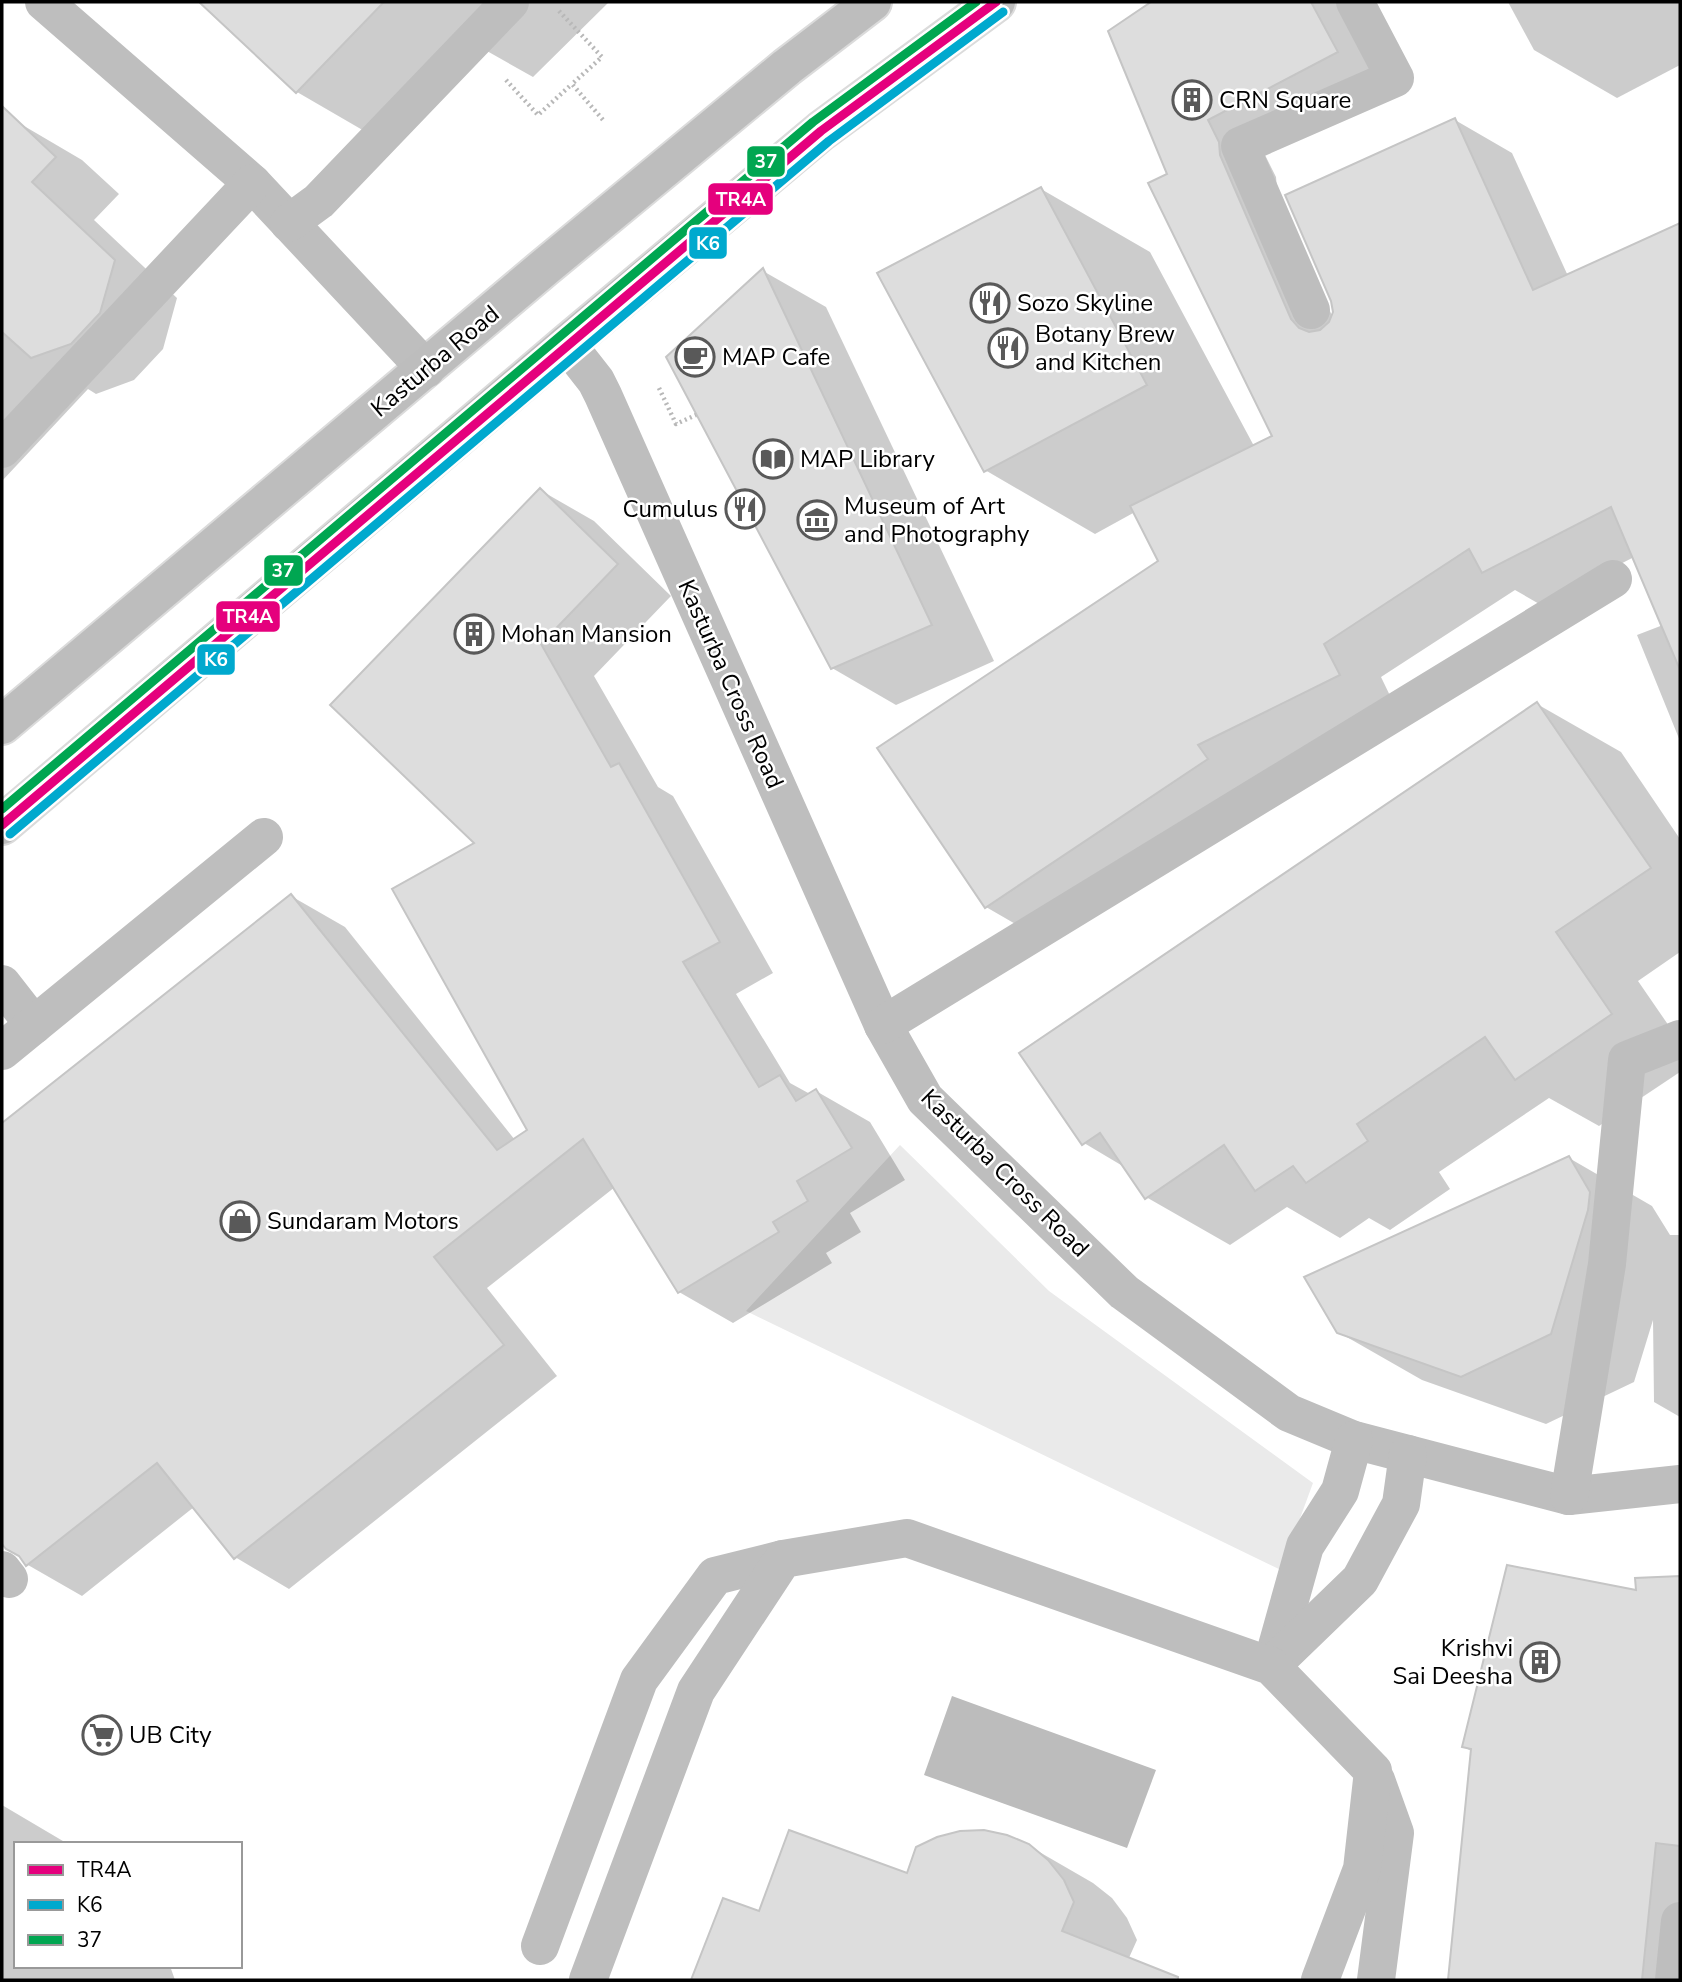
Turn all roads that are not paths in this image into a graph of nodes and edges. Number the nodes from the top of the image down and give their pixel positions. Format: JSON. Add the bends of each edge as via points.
{"nodes":[{"id":1,"x":44,"y":2,"type":"edge"},
{"id":2,"x":510,"y":2,"type":"edge"},
{"id":3,"x":872,"y":2,"type":"edge"},
{"id":4,"x":996,"y":2,"type":"edge"},
{"id":5,"x":1355,"y":2,"type":"edge"},
{"id":6,"x":252,"y":183,"type":"junction"},
{"id":7,"x":289,"y":223,"type":"junction"},
{"id":8,"x":1311,"y":310,"type":"dead end"},
{"id":9,"x":567,"y":344,"type":"junction"},
{"id":10,"x":426,"y":369,"type":"junction"},
{"id":11,"x":2,"y":449,"type":"edge"},
{"id":12,"x":1613,"y":579,"type":"dead end"},
{"id":13,"x":2,"y":725,"type":"edge"},
{"id":14,"x":2,"y":825,"type":"edge"},
{"id":15,"x":264,"y":837,"type":"dead end"},
{"id":16,"x":2,"y":984,"type":"edge"},
{"id":17,"x":34,"y":1025,"type":"junction"},
{"id":18,"x":883,"y":1025,"type":"junction"},
{"id":19,"x":1680,"y":1039,"type":"edge"},
{"id":20,"x":2,"y":1051,"type":"edge"},
{"id":21,"x":1354,"y":1440,"type":"junction"},
{"id":22,"x":1408,"y":1454,"type":"junction"},
{"id":23,"x":1680,"y":1485,"type":"edge"},
{"id":24,"x":1569,"y":1496,"type":"junction"},
{"id":25,"x":783,"y":1559,"type":"junction"},
{"id":26,"x":1272,"y":1666,"type":"junction"},
{"id":27,"x":1373,"y":1771,"type":"junction"},
{"id":28,"x":1680,"y":1920,"type":"edge"},
{"id":29,"x":540,"y":1946,"type":"dead end"},
{"id":30,"x":588,"y":1980,"type":"edge"},
{"id":31,"x":1320,"y":1980,"type":"edge"},
{"id":32,"x":1376,"y":1980,"type":"edge"},
{"id":33,"x":1674,"y":1980,"type":"edge"}],
"edges":[{"from":1,"to":6,"type":"street"},
{"from":2,"to":7,"type":"street","via":[[319,201]]},
{"from":3,"to":10,"type":"main road","name":"Kasturba Road","via":[[787,67]]},
{"from":4,"to":9,"type":"main road","via":[[821,131]]},
{"from":5,"to":8,"type":"street","via":[[1395,78],[1240,146]]},
{"from":6,"to":7,"type":"street"},
{"from":6,"to":11,"type":"street"},
{"from":7,"to":10,"type":"street"},
{"from":9,"to":14,"type":"main road"},
{"from":9,"to":18,"type":"street","name":"Kasturba Cross Road","via":[[603,395]]},
{"from":10,"to":13,"type":"main road","name":"Kasturba Road"},
{"from":12,"to":18,"type":"street"},
{"from":15,"to":17,"type":"street"},
{"from":16,"to":17,"type":"street"},
{"from":17,"to":20,"type":"street"},
{"from":18,"to":21,"type":"street","name":"Kasturba Cross Road","via":[[925,1099],[1124,1292],[1289,1413]]},
{"from":19,"to":24,"type":"street","via":[[1626,1060],[1606,1264]]},
{"from":21,"to":22,"type":"street","name":"Kasturba Cross Road"},
{"from":21,"to":26,"type":"street","via":[[1340,1491],[1305,1546]]},
{"from":22,"to":24,"type":"street","name":"Kasturba Cross Road"},
{"from":22,"to":26,"type":"street","via":[[1401,1504],[1360,1580]]},
{"from":23,"to":24,"type":"street","name":"Kasturba Cross Road"},
{"from":25,"to":26,"type":"street","via":[[907,1538]]},
{"from":25,"to":29,"type":"street","via":[[715,1576],[639,1680]]},
{"from":25,"to":30,"type":"street","via":[[696,1691]]},
{"from":26,"to":27,"type":"street"},
{"from":27,"to":31,"type":"street","via":[[1362,1870]]},
{"from":27,"to":32,"type":"street","via":[[1395,1833]]},
{"from":28,"to":33,"type":"street"}]}
